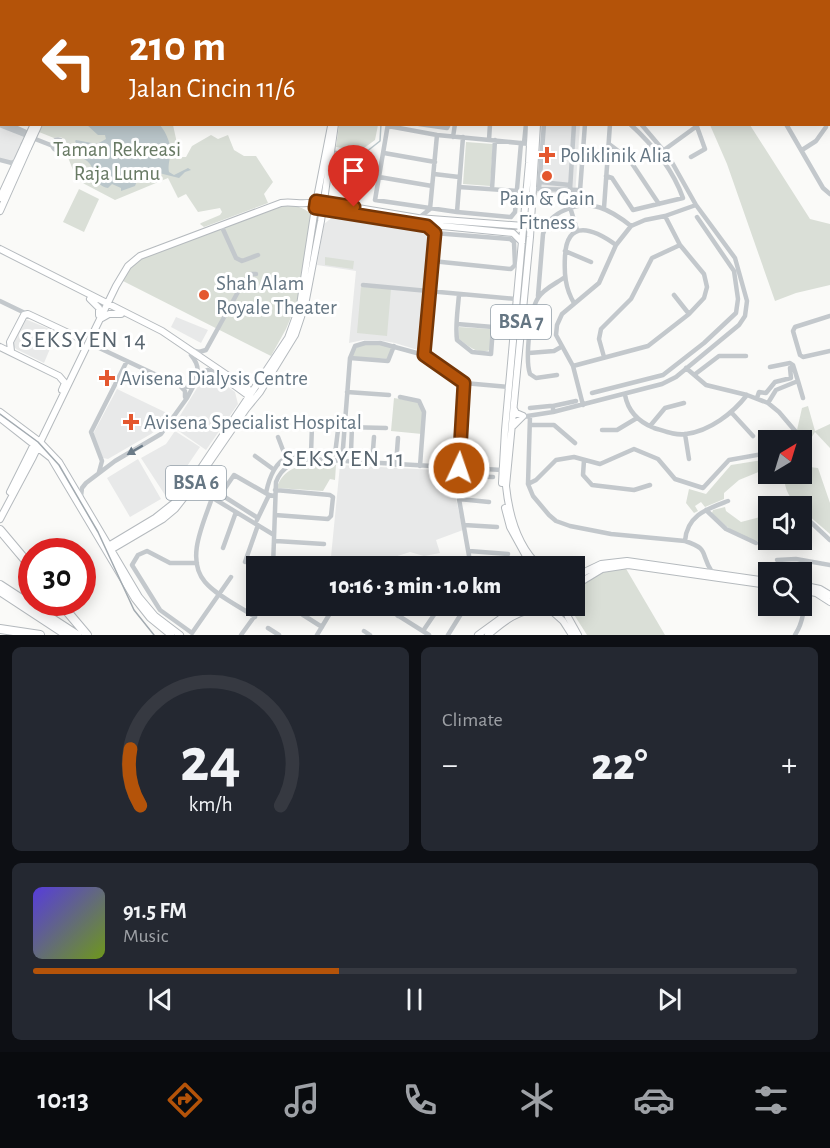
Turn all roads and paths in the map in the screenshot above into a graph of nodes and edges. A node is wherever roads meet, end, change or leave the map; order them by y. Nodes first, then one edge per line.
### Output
1 (10, 126) edge
2 (12, 126) edge
3 (33, 126) edge
4 (38, 126) edge
5 (333, 126) edge
6 (388, 126) edge
7 (396, 126) edge
8 (433, 126) edge
9 (448, 126) edge
10 (455, 126) edge
11 (490, 126) edge
12 (526, 126) edge
13 (530, 126) edge
14 (537, 126) edge
15 (544, 126) edge
16 (610, 126) edge
17 (632, 126) edge
18 (643, 126) edge
19 (695, 126) edge
20 (696, 126) edge
21 (787, 126) edge
22 (578, 127) edge
23 (826, 127) dead end
24 (412, 128) edge
25 (436, 135) junction
26 (453, 136) junction
27 (463, 137) junction
28 (489, 140) junction
29 (495, 140) junction
30 (525, 143) junction
31 (609, 144) junction
32 (26, 147) junction
33 (664, 150) junction
34 (802, 150) junction
35 (384, 153) junction
36 (691, 157) dead end
37 (0, 160) edge
38 (17, 160) junction
39 (435, 162) junction
40 (434, 174) junction
41 (606, 176) junction
42 (379, 177) junction
43 (459, 177) junction
44 (540, 182) junction
45 (432, 186) junction
46 (459, 187) junction
47 (322, 189) junction
48 (492, 189) junction
49 (536, 189) junction
50 (574, 189) junction
51 (517, 191) junction
52 (830, 194) edge
53 (1, 200) edge
54 (301, 202) junction
55 (324, 202) junction
56 (314, 204) junction
57 (336, 204) junction
58 (579, 204) junction
59 (659, 204) junction
60 (570, 207) junction
61 (692, 207) junction
62 (430, 208) junction
63 (604, 208) junction
64 (323, 210) junction
65 (0, 211) edge
66 (335, 212) junction
67 (457, 212) junction
68 (525, 213) junction
69 (665, 216) junction
70 (698, 217) dead end
71 (418, 218) junction
72 (313, 219) junction
73 (439, 219) junction
74 (321, 221) junction
75 (503, 224) junction
76 (221, 225) junction
77 (424, 225) junction
78 (473, 225) junction
79 (524, 226) junction
80 (631, 226) junction
81 (443, 227) junction
82 (577, 230) junction
83 (435, 233) junction
84 (530, 237) junction
85 (522, 243) junction
86 (616, 245) junction
87 (680, 245) junction
88 (565, 251) junction
89 (1, 253) edge
90 (258, 255) dead end
91 (735, 258) junction
92 (432, 261) junction
93 (729, 261) junction
94 (591, 262) dead end
95 (256, 274) dead end
96 (565, 277) junction
97 (363, 285) dead end
98 (430, 291) junction
99 (459, 294) junction
100 (674, 295) dead end
101 (89, 296) junction
102 (538, 296) junction
103 (516, 299) junction
104 (0, 301) edge
105 (108, 301) junction
106 (574, 303) junction
107 (120, 312) junction
108 (28, 314) junction
109 (689, 314) junction
110 (830, 316) edge
111 (100, 317) junction
112 (457, 324) junction
113 (96, 330) junction
114 (80, 338) junction
115 (704, 343) junction
116 (209, 345) junction
117 (95, 346) junction
118 (394, 346) junction
119 (0, 347) edge
120 (561, 347) junction
121 (188, 348) junction
122 (709, 349) junction
123 (830, 351) edge
124 (11, 352) junction
125 (529, 353) junction
126 (83, 354) junction
127 (424, 355) junction
128 (191, 356) junction
129 (746, 356) dead end
130 (604, 357) junction
131 (350, 358) junction
132 (127, 361) junction
133 (573, 366) junction
134 (770, 367) dead end
135 (75, 368) junction
136 (686, 368) junction
137 (790, 368) dead end
138 (219, 372) junction
139 (53, 373) junction
140 (557, 375) dead end
141 (694, 375) junction
142 (770, 378) dead end
143 (264, 380) junction
144 (798, 381) junction
145 (464, 383) junction
146 (774, 383) junction
147 (237, 385) junction
148 (180, 386) junction
149 (509, 387) junction
150 (612, 389) junction
151 (347, 392) junction
152 (592, 393) dead end
153 (251, 395) junction
154 (389, 395) dead end
155 (747, 395) junction
156 (400, 397) dead end
157 (614, 398) junction
158 (757, 398) junction
159 (803, 398) dead end
160 (626, 399) junction
161 (576, 401) dead end
162 (684, 403) dead end
163 (768, 403) junction
164 (583, 405) junction
165 (513, 406) junction
166 (530, 408) dead end
167 (244, 409) junction
168 (553, 409) junction
169 (0, 412) edge
170 (731, 412) junction
171 (174, 416) junction
172 (527, 416) junction
173 (512, 417) junction
174 (0, 418) edge
175 (637, 418) junction
176 (339, 422) dead end
177 (530, 425) junction
178 (312, 426) dead end
179 (650, 426) junction
180 (345, 427) junction
181 (352, 427) junction
182 (386, 428) dead end
183 (23, 429) junction
184 (508, 429) junction
185 (602, 430) dead end
186 (794, 430) edge
187 (42, 433) junction
188 (686, 434) junction
189 (753, 436) dead end
190 (278, 437) dead end
191 (374, 437) dead end
192 (398, 438) dead end
193 (28, 439) junction
194 (575, 443) dead end
195 (39, 444) junction
196 (351, 451) dead end
197 (310, 453) junction
198 (758, 455) edge
199 (31, 456) junction
200 (255, 456) dead end
201 (50, 457) junction
202 (286, 458) junction
203 (310, 459) junction
204 (689, 459) dead end
205 (102, 460) junction
206 (584, 460) junction
207 (115, 461) junction
208 (342, 461) junction
209 (372, 463) junction
210 (396, 465) junction
211 (420, 466) junction
212 (459, 468) junction
213 (273, 469) junction
214 (502, 471) junction
215 (98, 475) junction
216 (460, 476) junction
217 (492, 477) dead end
218 (86, 483) junction
219 (528, 484) junction
220 (650, 485) dead end
221 (74, 486) junction
222 (194, 486) junction
223 (220, 494) junction
224 (271, 494) junction
225 (81, 499) junction
226 (214, 499) junction
227 (459, 500) junction
228 (728, 501) dead end
229 (489, 502) dead end
230 (0, 510) edge
231 (706, 510) junction
232 (236, 512) junction
233 (275, 515) junction
234 (0, 519) edge
235 (257, 522) junction
236 (812, 523) edge
237 (464, 525) junction
238 (497, 527) dead end
239 (0, 529) edge
240 (100, 530) junction
241 (275, 538) junction
242 (128, 539) junction
243 (118, 540) junction
244 (830, 540) edge
245 (685, 541) junction
246 (756, 543) dead end
247 (324, 544) dead end
248 (223, 548) dead end
249 (108, 549) junction
250 (18, 551) edge
251 (469, 551) junction
252 (508, 554) dead end
253 (274, 556) edge
254 (470, 556) edge
255 (525, 556) edge
256 (532, 556) edge
257 (777, 560) dead end
258 (118, 562) junction
259 (245, 562) dead end
260 (707, 562) junction
261 (197, 563) junction
262 (830, 565) edge
263 (702, 571) junction
264 (712, 572) junction
265 (585, 573) edge
266 (231, 577) dead end
267 (585, 579) edge
268 (758, 581) edge
269 (758, 582) edge
270 (0, 585) edge
271 (812, 587) edge
272 (0, 591) edge
273 (812, 593) edge
274 (816, 593) junction
275 (220, 594) junction
276 (830, 595) edge
277 (812, 596) edge
278 (830, 602) edge
279 (71, 616) edge
280 (305, 616) edge
281 (328, 616) edge
282 (398, 616) edge
283 (433, 616) edge
284 (460, 616) edge
285 (504, 616) edge
286 (514, 616) edge
287 (557, 616) edge
288 (567, 616) edge
289 (802, 616) edge
290 (255, 617) joint
291 (322, 627) junction
292 (267, 628) dead end
293 (0, 629) edge
294 (363, 631) dead end
295 (423, 631) junction
296 (40, 635) edge
297 (68, 635) edge
298 (78, 635) edge
299 (87, 635) edge
300 (171, 635) edge
301 (180, 635) edge
302 (241, 635) edge
303 (279, 635) edge
304 (317, 635) edge
305 (370, 635) edge
306 (429, 635) edge
307 (448, 635) edge
308 (478, 635) edge
309 (488, 635) edge
310 (572, 635) edge
311 (578, 635) edge
312 (795, 635) edge

1 - 2 street
3 - 32 main road, bridge
4 - 32 main road, bridge
5 - 47 main road, BSA 6
6 - 35 street
7 - 24 street
8 - 9 street
10 - 26 street
11 - 28 street
12 - 30 street
13 - 30 main road, BSA 7
14 - 49 main road, BSA 7
15 - 44 street
16 - 31 street
17 - 59 street
18 - 33 street
19 - 33 street
20 - 36 street
21 - 34 street
22 - 50 street
22 - 50 street
23 - 34 street
24 - 25 street
25 - 26 street
25 - 39 street
26 - 27 street
27 - 28 street
27 - 43 street
28 - 29 street
29 - 30 street
29 - 48 street
30 - 51 street
30 - 68 main road, BSA 7
31 - 41 street
31 - 59 street
32 - 38 main road
32 - 53 main road
33 - 61 street
34 - 52 street
35 - 39 street
35 - 42 street
37 - 38 street
38 - 53 main road
39 - 40 street
40 - 43 street
40 - 45 street
41 - 59 street
41 - 63 street
42 - 45 street
42 - 62 street
43 - 46 street
44 - 49 street
44 - 50 street
45 - 62 street
46 - 48 street
46 - 67 street
47 - 54 main road
47 - 55 main road, BSA 6
47 - 56 main road, BSA 6
47 - 57 main road
48 - 51 street
49 - 50 street
49 - 84 main road, BSA 7
50 - 58 street
51 - 67 street
53 - 65 main road
54 - 56 main road
54 - 72 main road
54 - 76 main road
55 - 56 main road
55 - 57 main road
55 - 64 main road, BSA 6
56 - 64 main road
56 - 72 main road, BSA 6
57 - 71 main road
58 - 60 street
58 - 63 street
60 - 82 street
60 - 102 street
61 - 69 street
61 - 91 street
62 - 67 street
62 - 71 street
62 - 73 street
63 - 80 street
64 - 66 main road
64 - 74 main road, BSA 6
66 - 74 main road
66 - 77 main road
68 - 75 main road
68 - 79 main road, BSA 7
69 - 80 street
69 - 87 street
70 - 93 street
71 - 73 main road
72 - 143 main road, BSA 6
73 - 78 main road
74 - 143 main road, BSA 6
75 - 78 main road
75 - 79 main road
76 - 90 street
76 - 105 main road
77 - 81 main road
77 - 83 street
78 - 81 main road
78 - 85 main road
79 - 84 main road
79 - 85 main road, BSA 7
80 - 86 street
81 - 83 street
82 - 86 street
82 - 88 street
83 - 92 street
83 - 92 street
84 - 165 main road, BSA 7
85 - 103 main road, BSA 7
86 - 106 street
87 - 109 street
87 - 130 street
88 - 94 street
88 - 96 street
89 - 101 main road
91 - 93 street
91 - 122 street
92 - 98 street
93 - 115 street
95 - 116 street
96 - 102 street
96 - 106 street
97 - 98 street
98 - 99 street
98 - 127 street
99 - 103 street
99 - 112 street
100 - 109 street
101 - 105 main road
101 - 105 main road
101 - 111 main road
102 - 125 street
103 - 149 main road, BSA 7
104 - 108 street
105 - 107 main road
105 - 107 main road
105 - 111 main road
106 - 120 street
107 - 111 main road
107 - 121 main road
107 - 128 main road
108 - 114 main road
108 - 124 main road
109 - 130 street
110 - 123 street
111 - 113 main road
111 - 114 main road
112 - 112 street
113 - 117 street
113 - 126 main road
114 - 126 main road
115 - 122 street
115 - 150 street
116 - 121 street
116 - 138 street
117 - 126 street
117 - 132 street
118 - 127 street
118 - 131 street
118 - 131 street
119 - 124 main road
120 - 125 street
120 - 133 street
121 - 138 main road
122 - 136 street
124 - 139 main road
125 - 140 street
126 - 135 main road
127 - 145 street
128 - 138 main road
128 - 148 street
129 - 141 street
130 - 133 street
131 - 151 street
132 - 148 street
132 - 205 street
133 - 164 street
134 - 144 street
135 - 139 main road
135 - 187 main road
136 - 141 street
136 - 160 street
137 - 146 street
138 - 147 main road
138 - 171 street
139 - 187 main road
141 - 155 street
142 - 146 street
143 - 147 main road
143 - 153 main road
143 - 167 main road, BSA 6
144 - 159 street
144 - 163 street
145 - 149 street
145 - 212 street
146 - 158 street
147 - 153 main road
147 - 167 main road
148 - 171 street
149 - 184 main road, BSA 7
150 - 152 street
150 - 157 street
151 - 154 street
151 - 180 street
153 - 167 main road, BSA 6
155 - 158 street
155 - 170 street
156 - 211 street
157 - 160 street
157 - 164 street
158 - 163 street
160 - 175 street
161 - 168 street
162 - 179 street
163 - 186 street
164 - 168 street
165 - 172 main road
165 - 173 main road, BSA 7
166 - 168 street
167 - 222 main road, BSA 6
167 - 243 main road, BSA 6
168 - 172 street
169 - 183 main road
170 - 188 street
170 - 189 street
171 -> 207 street
172 - 173 street
172 - 177 street
172 - 184 main road
173 - 184 main road
174 - 193 main road
175 - 179 street
175 - 185 street
176 - 197 street
177 - 194 street
177 - 219 street
178 - 197 street
179 - 188 street
180 - 181 street
180 - 208 street
181 - 182 street
181 - 196 street
183 - 187 main road
183 - 195 main road
184 - 214 main road, BSA 7
184 - 256 main road, BSA 7
187 - 195 main road
187 - 195 main road
188 - 204 street
190 - 202 street
191 - 209 street
192 - 210 street
193 - 195 main road
193 - 199 main road
195 - 199 main road
195 - 201 main road
195 - 221 main road
197 - 202 street
197 - 203 street
198 - 206 street
199 - 201 main road
199 - 230 main road
199 - 234 main road
200 - 213 street
201 - 249 main road
202 - 213 street
203 - 208 street
203 - 224 street
205 - 207 street
205 - 215 street
206 - 219 street
206 - 220 street
207 - 215 street
208 - 209 street
209 - 210 street
210 - 211 street
211 - 212 street
212 - 214 street
212 - 216 street
213 - 224 street
214 - 255 main road, BSA 7
215 - 218 street
216 - 217 street
216 - 227 street
218 - 221 street
218 - 225 street
219 - 245 street
221 - 225 main road
222 - 226 street
222 - 242 main road, BSA 6
223 - 224 street
223 - 226 street
223 - 235 street
224 - 233 street
224 - 233 street
224 - 235 street
225 - 240 main road
226 - 232 street
226 - 261 street
227 - 229 street
227 - 237 street
228 - 231 street
231 - 245 street
231 - 246 street
232 - 235 street
232 - 248 street
233 - 241 street
235 - 241 street
235 - 259 street
236 - 244 street
237 - 238 street
237 - 251 street
239 - 250 highway
240 - 243 main road
240 - 249 main road
241 - 247 street
241 - 253 street
242 - 249 main road, BSA 6
242 - 258 main road
243 - 249 main road, BSA 6
245 - 260 street
249 - 258 main road
249 - 300 main road
251 - 252 street
251 - 254 street
257 - 262 street
258 - 301 main road
260 - 263 street
260 - 264 street
261 - 275 street
261 - 275 street
263 - 264 main road
263 - 265 main road
264 - 268 main road
266 - 275 street
267 - 269 main road
270 - 298 highway
271 - 276 main road
272 - 297 highway
273 - 274 main road
274 - 277 street
274 - 278 main road
275 - 290 street
279 - 299 highway
280 - 291 street
281 - 291 street
282 - 295 street
283 - 295 street
284 - 307 street
285 - 308 main road
286 - 309 main road
287 - 310 main road
288 - 311 main road
289 - 312 street
290 - 302 street
291 - 304 street
292 - 303 street
293 - 296 highway
294 - 305 street
295 - 306 street

